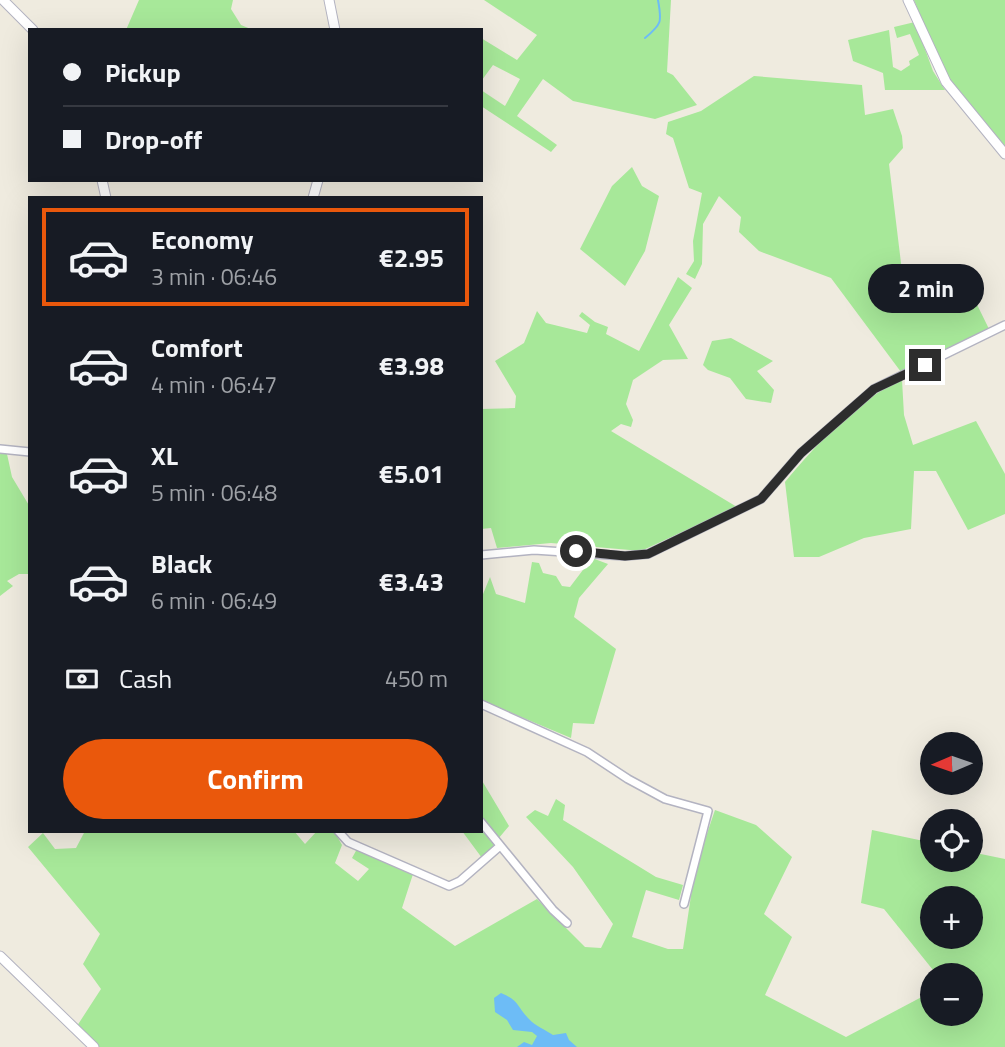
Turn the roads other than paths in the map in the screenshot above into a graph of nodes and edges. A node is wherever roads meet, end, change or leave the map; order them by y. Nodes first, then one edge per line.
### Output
1 (3, 0) edge
2 (329, 0) edge
3 (908, 0) edge
4 (31, 28) edge
5 (335, 28) edge
6 (1005, 155) edge
7 (1005, 325) edge
8 (0, 449) edge
9 (28, 452) edge
10 (483, 555) edge
11 (483, 705) edge
12 (483, 825) edge
13 (340, 833) edge
14 (500, 846) junction
15 (684, 904) dead end
16 (567, 923) dead end
17 (0, 956) edge
18 (94, 1047) edge

1 - 4 street
2 - 5 street
3 - 6 street
7 - 10 street
8 - 9 street
11 - 15 street
12 - 14 street
13 - 14 street
14 - 16 street
17 - 18 street

